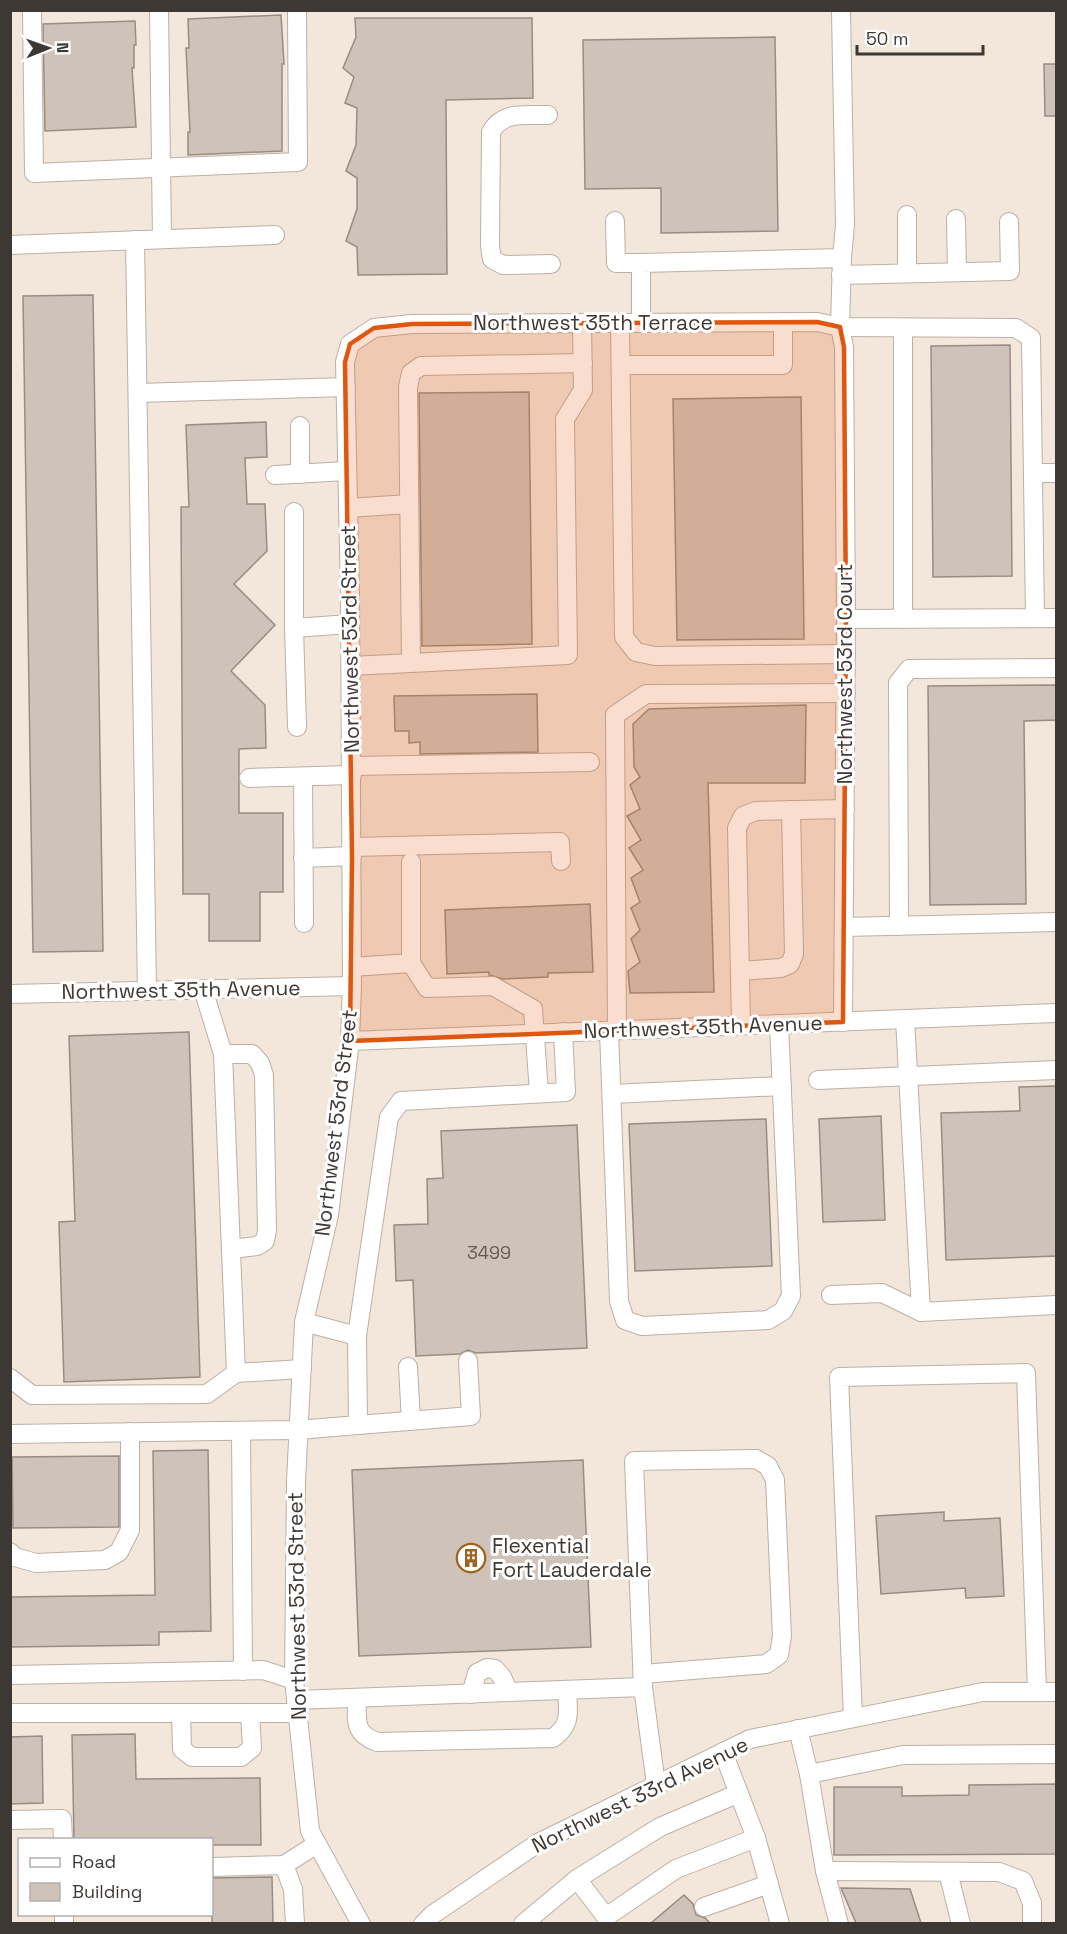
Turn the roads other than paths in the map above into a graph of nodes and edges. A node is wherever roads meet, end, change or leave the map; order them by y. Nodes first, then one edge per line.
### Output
1 (32, 10) edge
2 (159, 10) edge
3 (297, 10) edge
4 (841, 10) edge
5 (549, 115) dead end
6 (161, 167) junction
7 (907, 215) dead end
8 (956, 219) dead end
9 (615, 221) dead end
10 (1009, 222) dead end
11 (275, 235) dead end
12 (162, 239) junction
13 (135, 240) junction
14 (10, 245) edge
15 (641, 262) junction
16 (551, 264) dead end
17 (841, 267) junction
18 (957, 272) junction
19 (907, 273) junction
20 (783, 322) junction
21 (582, 323) junction
22 (620, 323) junction
23 (641, 323) junction
24 (840, 327) junction
25 (903, 327) junction
26 (350, 344) joint
27 (583, 363) junction
28 (621, 365) junction
29 (346, 387) junction
30 (138, 393) junction
31 (300, 426) dead end
32 (347, 471) junction
33 (1033, 473) junction
34 (1056, 473) edge
35 (300, 474) junction
36 (274, 475) dead end
37 (409, 504) junction
38 (348, 508) junction
39 (294, 512) dead end
40 (1035, 618) junction
41 (1056, 618) edge
42 (846, 619) junction
43 (903, 619) junction
44 (350, 624) junction
45 (294, 628) junction
46 (846, 654) junction
47 (411, 663) junction
48 (351, 666) junction
49 (1056, 668) edge
50 (846, 693) junction
51 (297, 726) dead end
52 (590, 762) dead end
53 (352, 771) junction
54 (303, 777) junction
55 (249, 778) dead end
56 (845, 809) junction
57 (791, 810) junction
58 (352, 852) junction
59 (303, 858) junction
60 (561, 861) dead end
61 (411, 862) dead end
62 (1056, 922) edge
63 (304, 923) dead end
64 (898, 926) junction
65 (844, 927) junction
66 (411, 963) junction
67 (352, 967) junction
68 (740, 971) junction
69 (352, 986) junction
70 (203, 989) junction
71 (147, 991) junction
72 (10, 994) edge
73 (1056, 1013) edge
74 (905, 1019) junction
75 (843, 1022) junction
76 (779, 1024) junction
77 (741, 1025) junction
78 (613, 1030) junction
79 (563, 1032) junction
80 (534, 1034) junction
81 (350, 1041) junction
82 (223, 1054) junction
83 (1056, 1070) edge
84 (908, 1076) junction
85 (818, 1080) dead end
86 (782, 1086) junction
87 (538, 1093) junction
88 (612, 1094) junction
89 (231, 1249) junction
90 (831, 1295) dead end
91 (1056, 1305) edge
92 (921, 1312) junction
93 (304, 1322) junction
94 (357, 1336) junction
95 (468, 1361) dead end
96 (408, 1367) dead end
97 (302, 1369) junction
98 (236, 1373) junction
99 (10, 1378) edge
100 (411, 1421) junction
101 (358, 1425) junction
102 (298, 1430) junction
103 (241, 1431) junction
104 (130, 1432) junction
105 (10, 1434) edge
106 (10, 1552) edge
107 (294, 1650) junction
108 (263, 1670) junction
109 (243, 1671) junction
110 (10, 1675) edge
111 (294, 1680) junction
112 (643, 1681) junction
113 (567, 1690) junction
114 (509, 1692) junction
115 (1037, 1692) junction
116 (1056, 1692) edge
117 (471, 1694) junction
118 (357, 1698) junction
119 (297, 1707) junction
120 (10, 1713) edge
121 (250, 1713) junction
122 (181, 1714) junction
123 (853, 1718) junction
124 (798, 1729) junction
125 (723, 1752) junction
126 (1056, 1754) edge
127 (809, 1774) junction
128 (656, 1785) junction
129 (739, 1793) junction
130 (10, 1820) edge
131 (63, 1838) edge
132 (756, 1838) junction
133 (317, 1844) junction
134 (284, 1865) junction
135 (213, 1867) edge
136 (825, 1871) junction
137 (948, 1872) junction
138 (577, 1879) junction
139 (769, 1884) junction
140 (704, 1907) dead end
141 (295, 1923) edge
142 (361, 1923) edge
143 (423, 1923) edge
144 (523, 1923) edge
145 (780, 1923) edge
146 (839, 1923) edge
147 (961, 1923) edge
148 (1032, 1923) edge

1 - 6 street
2 - 6 street
3 - 6 street
4 - 17 street, Northwest 53rd Court
5 - 16 street
6 - 12 street
7 - 19 street
8 - 18 street
9 - 15 street
10 - 18 street
11 - 12 street
12 - 13 street
13 - 14 street
13 - 30 street
15 - 17 street
15 - 23 street
17 - 19 street
17 - 24 street, Northwest 53rd Court
18 - 19 street
20 - 23 street, Northwest 35th Terrace
20 - 24 street, Northwest 35th Terrace
20 - 28 street
21 - 22 street, Northwest 35th Terrace
21 - 26 street, Northwest 35th Terrace
21 - 27 street
22 - 23 street, Northwest 35th Terrace
22 - 28 street
24 - 25 street, Northwest 35th Terrace
24 - 42 street, Northwest 53rd Court
25 - 33 street, Northwest 35th Terrace
25 - 43 street
26 - 29 street, Northwest 53rd Street
27 - 37 street
27 - 47 street
28 - 46 street
29 - 30 street
29 - 32 street, Northwest 53rd Street
30 - 71 street
31 - 35 street
32 - 35 street
32 - 38 street, Northwest 53rd Street
33 - 34 street
33 - 40 street
35 - 36 street
37 - 38 street
37 - 47 street
38 - 44 street, Northwest 53rd Street
39 - 45 street
40 - 41 street
40 - 43 street
42 - 43 street
42 - 46 street, Northwest 53rd Court
44 - 45 street
44 - 48 street, Northwest 53rd Street
45 - 51 street
46 - 50 street, Northwest 53rd Court
47 - 48 street
48 - 53 street, Northwest 53rd Street
49 - 64 street
50 - 56 street, Northwest 53rd Court
50 - 78 street
52 - 53 street
53 - 54 street
53 - 58 street, Northwest 53rd Street
54 - 55 street
54 - 59 street
56 - 57 street
56 - 65 street, Northwest 53rd Court
57 - 68 street
57 - 68 street
58 - 59 street
58 - 60 street
58 - 67 street, Northwest 53rd Street
59 - 63 street
61 - 66 street
62 - 64 street
64 - 65 street
65 - 75 street, Northwest 53rd Court
66 - 67 street
66 - 80 street
67 - 69 street, Northwest 53rd Street
68 - 77 street
69 - 70 street, Northwest 35th Avenue
69 - 81 street, Northwest 53rd Street
70 - 71 street, Northwest 35th Avenue
70 - 82 street
71 - 72 street, Northwest 35th Avenue
73 - 74 street, Northwest 35th Avenue
74 - 75 street, Northwest 35th Avenue
74 - 84 street
75 - 76 street, Northwest 35th Avenue
76 - 77 street, Northwest 35th Avenue
76 - 86 street
77 - 78 street, Northwest 35th Avenue
78 - 79 street, Northwest 35th Avenue
78 - 88 street
79 - 80 street, Northwest 35th Avenue
79 - 87 street
80 - 81 street, Northwest 35th Avenue
80 - 87 street
81 - 93 street, Northwest 53rd Street
82 - 89 street
82 - 89 street
83 - 84 street
84 - 85 street
84 - 92 street
86 - 88 street
86 - 88 street
87 - 94 street
89 - 98 street
90 - 92 street
91 - 92 street
93 - 94 street
93 - 97 street, Northwest 53rd Street
94 - 101 street
95 - 100 street
96 - 100 street
97 - 98 street
97 - 102 street, Northwest 53rd Street
98 - 99 street
100 - 101 street
101 - 102 street
102 - 103 street
102 - 107 street, Northwest 53rd Street
103 - 104 street
103 - 109 street
104 - 105 street
104 - 106 street
107 - 108 street
107 - 111 street, Northwest 53rd Street
108 - 109 street
108 - 111 street
109 - 110 street
111 - 119 street, Northwest 53rd Street
112 - 112 street
112 - 113 street
112 - 128 street
113 - 114 street
113 - 118 street
114 - 117 street
114 - 117 street
115 - 116 street, Northwest 33rd Avenue
115 - 123 street, Northwest 33rd Avenue
115 - 123 street
117 - 118 street
118 - 119 street
119 - 121 street
119 - 133 street, Northwest 53rd Street
120 - 122 street
121 - 122 street
121 - 122 street
123 - 124 street, Northwest 33rd Avenue
124 - 125 street, Northwest 33rd Avenue
124 - 127 street
125 - 128 street, Northwest 33rd Avenue
125 - 129 street
126 - 127 street
127 - 136 street
128 - 143 street, Northwest 33rd Avenue
129 - 132 street
129 - 138 street
130 - 131 street
132 - 138 street
132 - 139 street
133 - 134 street
133 - 142 street, Northwest 53rd Street
134 - 135 street
134 - 141 street
136 - 137 street
136 - 146 street
137 - 147 street
137 - 148 street
138 - 144 street
139 - 140 street
139 - 145 street

